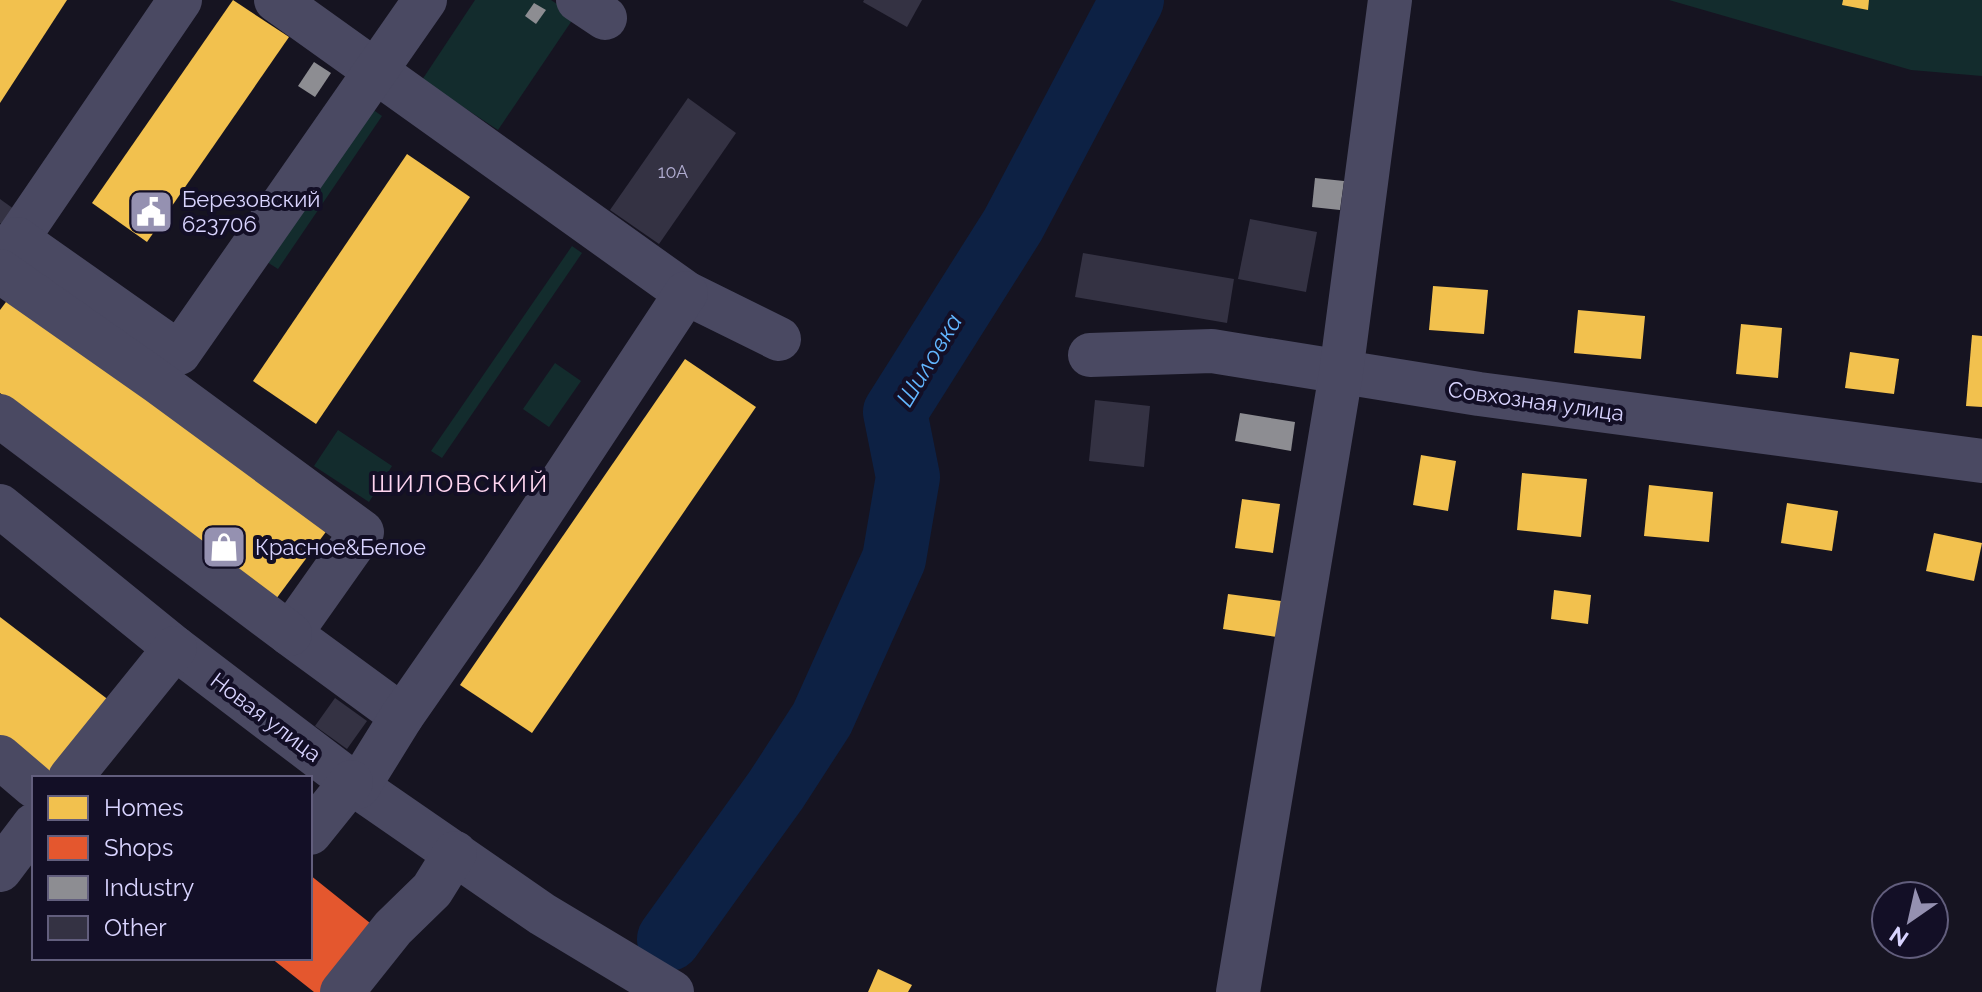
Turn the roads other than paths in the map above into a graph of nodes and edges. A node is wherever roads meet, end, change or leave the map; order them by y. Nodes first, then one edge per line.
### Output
1 (180, 0) edge
2 (276, 0) edge
3 (425, 0) edge
4 (1390, 0) edge
5 (377, 70) junction
6 (6, 257) edge
7 (686, 293) junction
8 (779, 339) dead end
9 (1090, 355) dead end
10 (1341, 373) junction
11 (0, 416) edge
12 (1982, 461) edge
13 (0, 506) edge
14 (290, 634) junction
15 (175, 648) junction
16 (402, 716) junction
17 (0, 757) edge
18 (72, 776) edge
19 (32, 784) edge
20 (355, 784) junction
21 (32, 828) edge
22 (312, 831) edge
23 (455, 853) junction
24 (0, 870) edge
25 (342, 992) edge
26 (672, 992) edge
27 (1238, 992) edge

1 - 6 street
2 - 5 street
3 - 5 street
4 - 10 street
5 - 6 street
5 - 7 street
6 - 14 street
7 - 8 street
7 - 16 street
9 - 10 street, Совхозная улица
10 - 12 street, Совхозная улица
10 - 27 street
11 - 14 street
13 - 15 street, Новая улица
14 - 16 street
15 - 18 street
15 - 20 street, Новая улица
16 - 20 street
17 - 19 street
20 - 22 street
20 - 23 street, Новая улица
21 - 24 street
23 - 25 street
23 - 26 street, Новая улица

